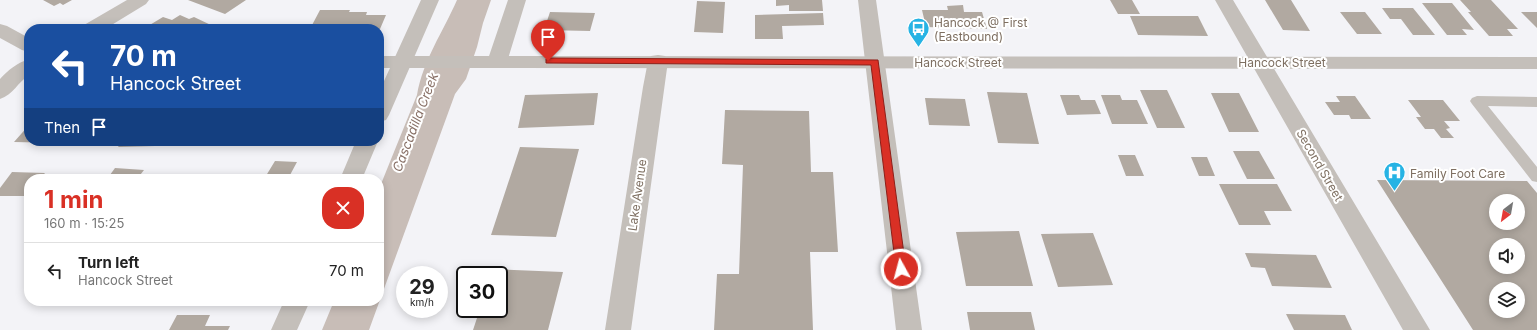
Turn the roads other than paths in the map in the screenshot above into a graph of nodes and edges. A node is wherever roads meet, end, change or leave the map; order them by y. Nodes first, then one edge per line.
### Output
1 (140, 0) edge
2 (430, 0) edge
3 (517, 0) edge
4 (867, 0) edge
5 (1224, 0) edge
6 (99, 24) edge
7 (0, 30) edge
8 (24, 43) edge
9 (658, 61) junction
10 (384, 62) edge
11 (402, 62) junction
12 (489, 62) junction
13 (875, 62) junction
14 (1260, 62) junction
15 (1537, 62) edge
16 (15, 75) edge
17 (0, 92) edge
18 (1537, 102) edge
19 (384, 103) edge
20 (365, 146) edge
21 (353, 174) edge
22 (1537, 177) edge
23 (295, 306) edge
24 (284, 330) edge
25 (618, 330) edge
26 (909, 330) edge
27 (1417, 330) edge

1 - 6 street
2 - 11 street
3 - 12 street
4 - 13 street
5 - 14 street, Second Street
7 - 8 street
9 - 12 street, Hancock Street
9 - 13 street, Hancock Street
9 - 25 street, Lake Avenue
10 - 11 street, Hancock Street
11 - 12 street, Hancock Street
11 - 19 street
13 - 14 street, Hancock Street
13 - 26 street
14 - 15 street, Hancock Street
14 - 27 street, Second Street
16 - 17 street
18 - 22 lane
20 - 21 street
23 - 24 street

